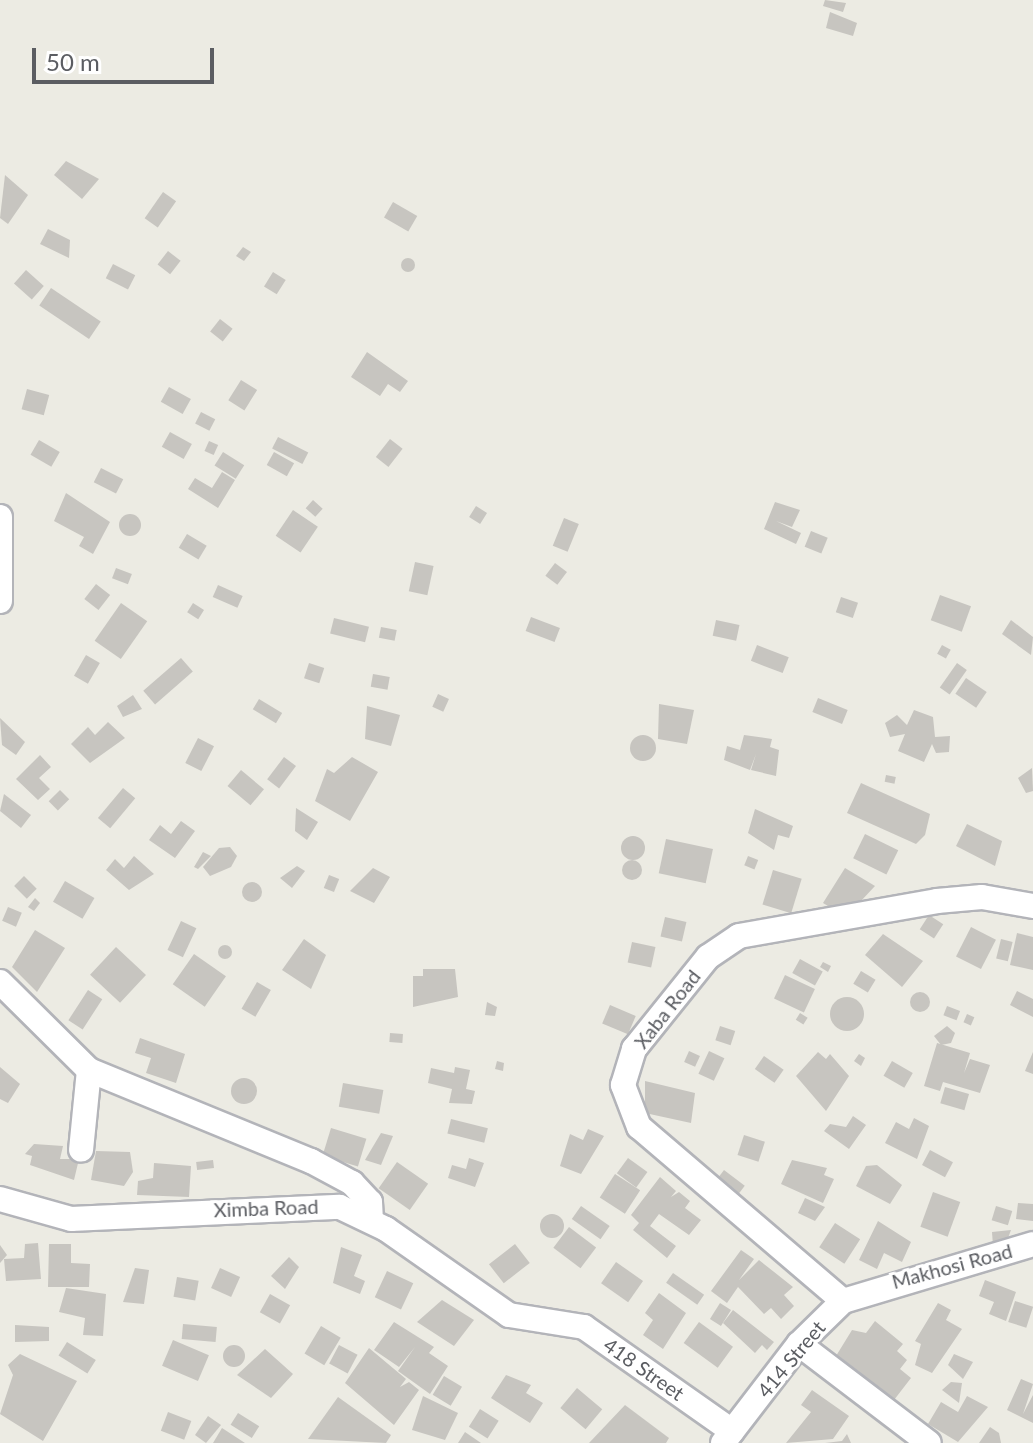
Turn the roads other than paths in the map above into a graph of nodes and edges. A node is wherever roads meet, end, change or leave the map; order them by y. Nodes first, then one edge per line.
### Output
1 (0, 517) edge
2 (0, 601) edge
3 (1033, 906) edge
4 (0, 982) edge
5 (89, 1070) junction
6 (81, 1150) dead end
7 (0, 1199) edge
8 (371, 1221) junction
9 (1033, 1244) edge
10 (870, 1288) joint
11 (843, 1301) junction
12 (552, 1318) joint
13 (799, 1344) junction
14 (727, 1437) edge
15 (929, 1443) edge

1 - 2 street
3 - 11 street, Xaba Road
4 - 5 street
5 - 6 street
5 - 8 street
7 - 8 street, Ximba Road
8 - 12 street, Ximba Road
9 - 10 street, Makhosi Road
10 - 11 street, 414 Street
11 - 13 street, 414 Street
12 - 14 street, 418 Street
13 - 14 street, 414 Street
13 - 15 street

